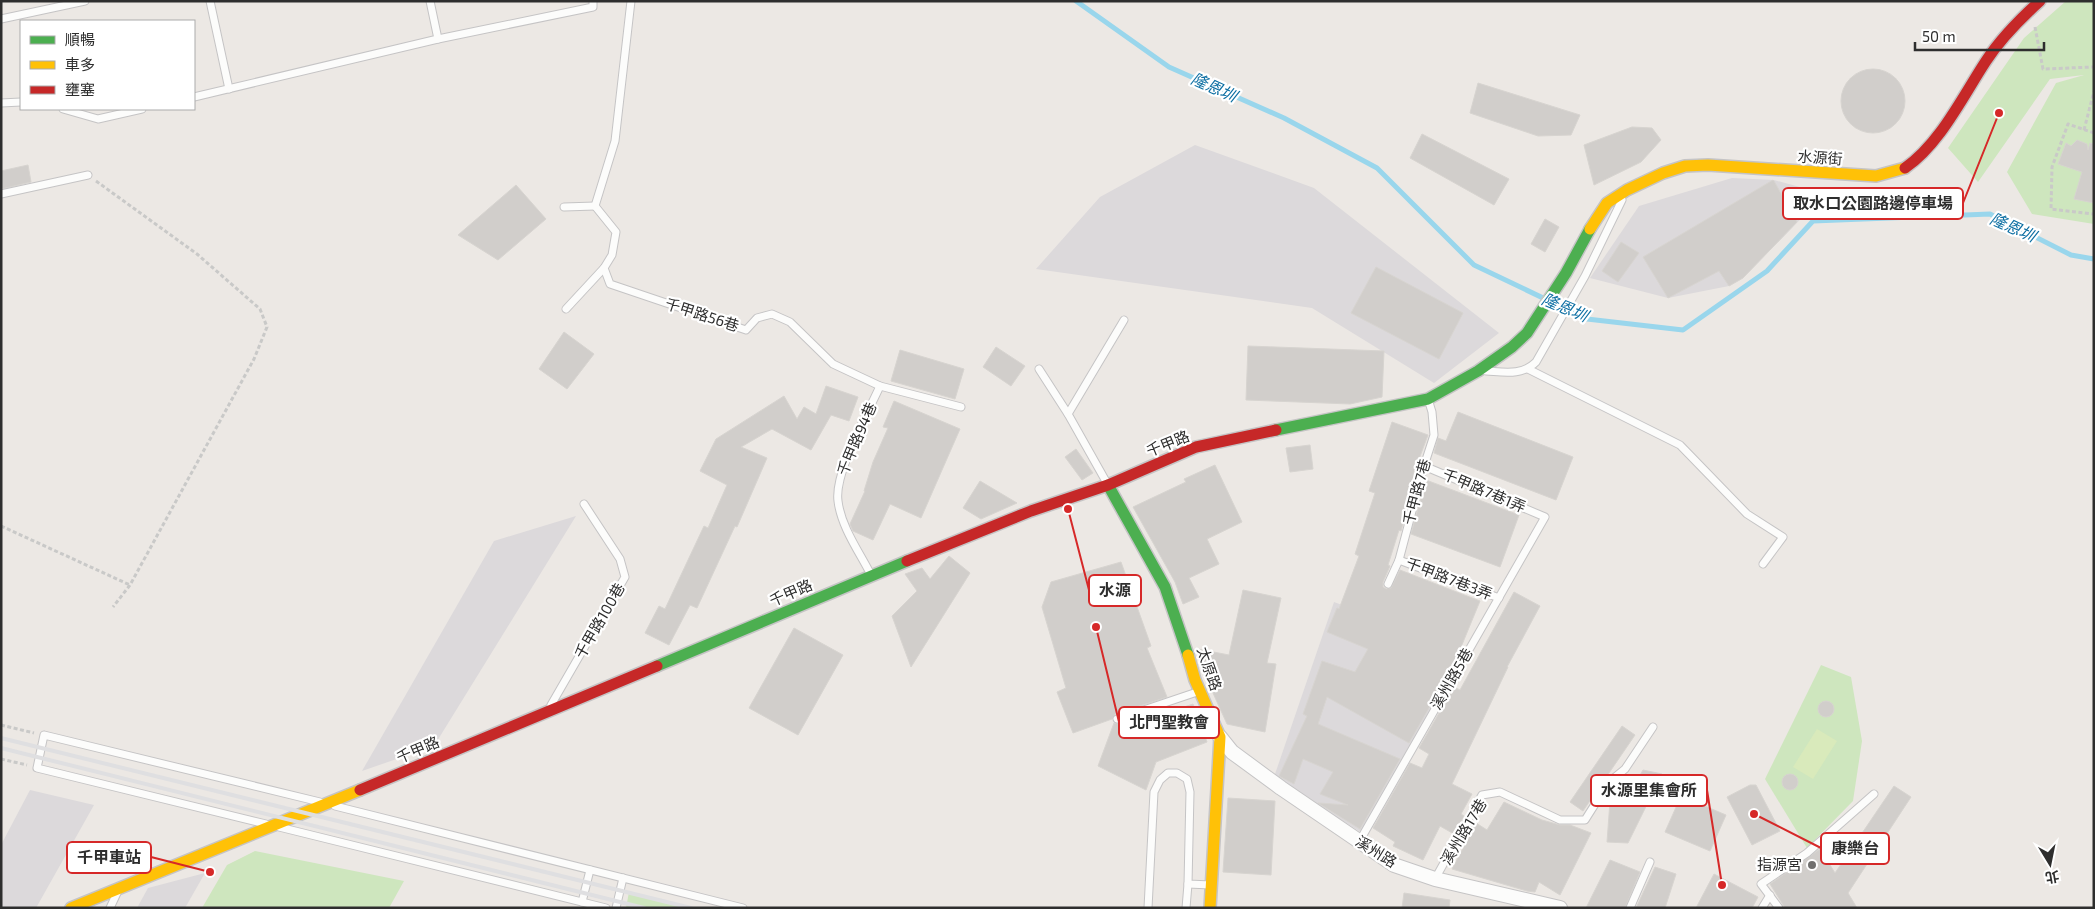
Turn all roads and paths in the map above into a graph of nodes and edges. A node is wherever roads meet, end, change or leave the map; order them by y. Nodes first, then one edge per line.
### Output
1 (85, 1) edge
2 (210, 1) edge
3 (430, 1) edge
4 (593, 1) edge
5 (631, 1) edge
6 (2040, 1) edge
7 (1, 19) edge
8 (2034, 21) dead end
9 (438, 39) junction
10 (2094, 67) edge
11 (229, 89) junction
12 (2094, 91) edge
13 (195, 97) edge
14 (20, 102) edge
15 (1, 103) edge
16 (66, 110) edge
17 (138, 110) edge
18 (2084, 130) junction
19 (2094, 133) edge
20 (88, 175) joint
21 (1627, 190) junction
22 (1, 194) edge
23 (595, 206) junction
24 (564, 207) dead end
25 (2094, 214) edge
26 (604, 268) junction
27 (566, 309) dead end
28 (1124, 320) dead end
29 (1527, 333) joint
30 (1039, 369) dead end
31 (1528, 370) junction
32 (1478, 371) junction
33 (880, 386) junction
34 (1428, 399) junction
35 (961, 407) dead end
36 (1068, 414) junction
37 (1424, 466) junction
38 (1108, 485) junction
39 (584, 504) dead end
40 (1545, 517) joint
41 (1, 526) edge
42 (1399, 560) junction
43 (1763, 564) dead end
44 (871, 576) junction
45 (1388, 584) dead end
46 (130, 585) junction
47 (1499, 598) junction
48 (113, 607) dead end
49 (1200, 690) junction
50 (548, 712) junction
51 (1117, 719) dead end
52 (1, 725) edge
53 (1654, 727) dead end
54 (44, 735) junction
55 (1220, 737) junction
56 (1, 759) edge
57 (37, 768) junction
58 (1874, 794) dead end
59 (327, 803) junction
60 (272, 826) junction
61 (1359, 842) junction
62 (1650, 862) dead end
63 (590, 870) junction
64 (623, 878) junction
65 (1435, 879) junction
66 (1188, 884) junction
67 (1211, 885) junction
68 (119, 888) junction
69 (1770, 896) junction
70 (582, 902) junction
71 (71, 908) edge
72 (110, 908) edge
73 (606, 908) edge
74 (616, 908) edge
75 (743, 908) edge
76 (1148, 908) edge
77 (1186, 908) edge
78 (1210, 908) edge
79 (1560, 908) edge
80 (1630, 908) edge
81 (1762, 908) edge
82 (1779, 908) edge

1 - 7 lane
2 - 11 lane
3 - 9 lane
4 - 9 lane
5 - 23 lane
6 - 21 street, 水源街
8 - 10 path
9 - 11 lane
11 - 13 lane
12 - 18 path
14 - 15 lane
16 - 17 lane
18 - 19 path
18 - 25 path
20 - 22 lane
20 - 46 path
21 - 29 street, 水源街
21 - 31 lane
23 - 24 lane
23 - 26 lane
26 - 27 lane
26 - 33 lane, 千甲路56巷
28 - 36 lane
29 - 32 street, 千甲路
30 - 36 lane
31 - 32 lane
31 - 43 lane
32 - 34 street, 千甲路
33 - 35 lane, 千甲路56巷
33 - 44 lane, 千甲路94巷
34 - 37 lane, 千甲路7巷
34 - 38 street, 千甲路
36 - 38 lane
37 - 40 lane, 千甲路7巷1弄
37 - 42 lane, 千甲路7巷
38 - 44 street, 千甲路
38 - 49 street, 太原路
39 - 50 lane, 千甲路100巷
40 - 47 lane, 溪州路5巷
41 - 46 path
42 - 45 lane, 千甲路7巷
42 - 47 lane, 千甲路7巷3弄
44 - 50 street, 千甲路
46 - 48 path
47 - 61 lane, 溪州路5巷
49 - 51 lane
49 - 55 street, 太原路
50 - 59 street, 千甲路
52 - 54 path
53 - 65 lane, 溪州路17巷
54 - 57 lane
54 - 59 lane
55 - 61 street, 溪州路
55 - 67 street, 太原路
56 - 57 path
57 - 60 lane
58 - 69 lane
59 - 60 street, 千甲路
59 - 63 lane
60 - 68 street, 千甲路
60 - 70 lane
61 - 65 street, 溪州路
62 - 80 lane
63 - 64 lane
63 - 70 lane
64 - 74 lane
64 - 75 lane
65 - 79 street, 溪州路
66 - 67 lane
66 - 76 lane
66 - 77 lane
67 - 78 street, 太原路
68 - 71 street, 千甲路
68 - 72 lane
69 - 81 lane
69 - 82 lane
70 - 73 lane

